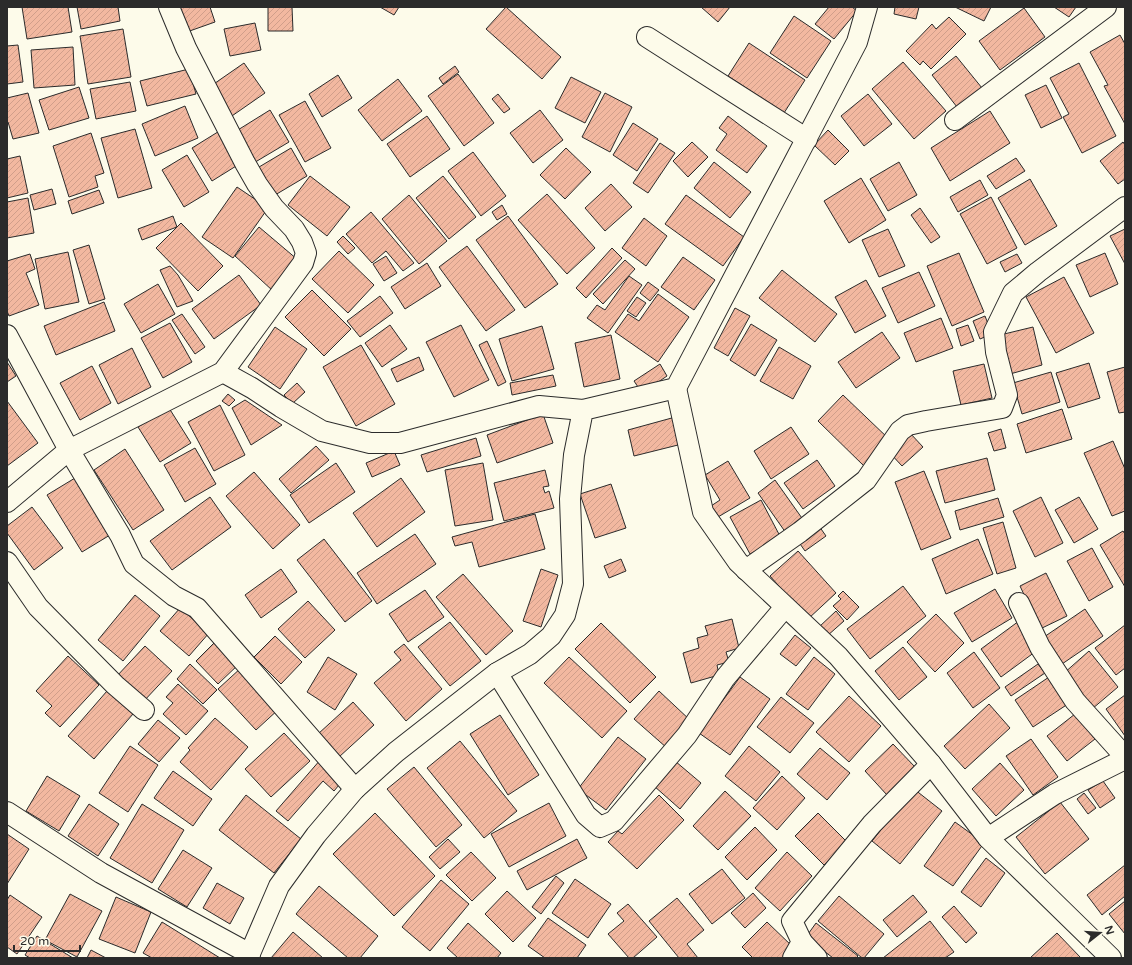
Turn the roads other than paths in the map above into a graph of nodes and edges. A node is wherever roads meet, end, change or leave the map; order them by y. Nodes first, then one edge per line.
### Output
1 (169, 7) edge
2 (867, 7) edge
3 (1106, 7) edge
4 (647, 37) dead end
5 (955, 120) dead end
6 (807, 139) junction
7 (1125, 207) edge
8 (7, 335) edge
9 (223, 372) junction
10 (676, 388) junction
11 (583, 410) junction
12 (69, 450) junction
13 (7, 502) edge
14 (7, 562) edge
15 (746, 570) junction
16 (1018, 603) dead end
17 (785, 607) junction
18 (497, 673) junction
19 (144, 710) dead end
20 (1125, 755) edge
21 (1125, 759) edge
22 (931, 764) junction
23 (355, 788) junction
24 (7, 812) edge
25 (988, 838) junction
26 (797, 950) edge
27 (249, 956) edge
28 (817, 958) edge
29 (1111, 958) edge

1 - 9 street
2 - 6 street
3 - 5 street
4 - 6 street
6 - 10 street
7 - 15 street
8 - 12 street
9 - 11 street
9 - 12 street
10 - 11 street
10 - 15 street
11 - 18 street
12 - 13 street
12 - 23 street
14 - 19 street
15 - 17 street
16 - 20 street
17 - 18 street
17 - 22 street
18 - 23 street
21 - 25 street
22 - 25 street
22 - 26 street
23 - 27 street
24 - 27 street
25 - 29 street
26 - 28 street

